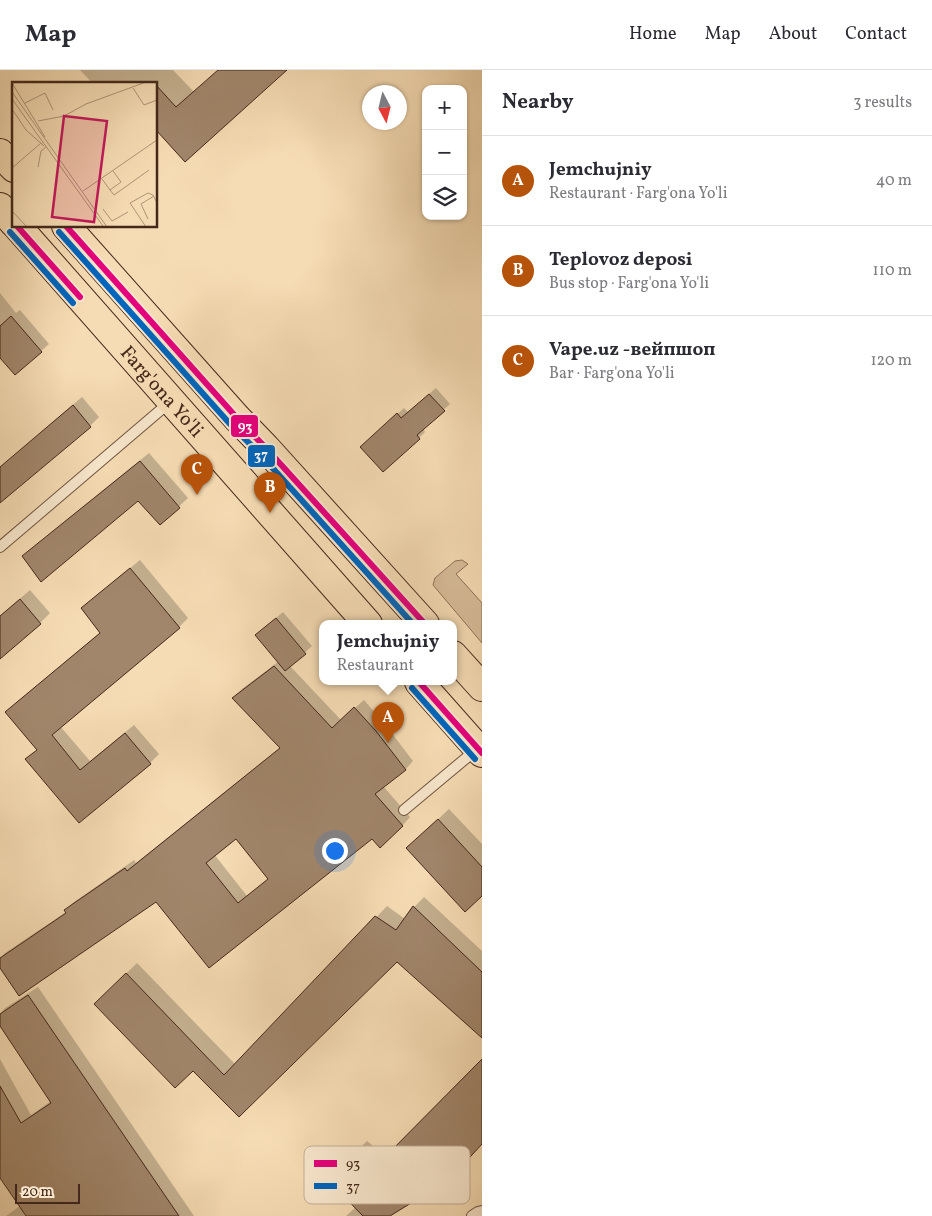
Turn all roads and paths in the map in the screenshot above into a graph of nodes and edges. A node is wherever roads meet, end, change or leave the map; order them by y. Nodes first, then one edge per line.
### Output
1 (0, 153) edge
2 (12, 166) edge
3 (0, 207) edge
4 (12, 221) edge
5 (19, 228) edge
6 (68, 228) edge
7 (171, 401) junction
8 (0, 547) edge
9 (364, 620) edge
10 (421, 620) edge
11 (457, 660) edge
12 (422, 685) edge
13 (482, 688) edge
14 (480, 751) edge
15 (404, 810) dead end
16 (482, 1211) edge
17 (472, 1216) edge

1 - 2 main road
3 - 4 main road
5 - 7 main road, Farg'ona Yo'li
6 - 10 main road, Farg'ona Yo'li
7 - 8 lane
7 - 9 main road, Farg'ona Yo'li
11 - 13 main road
12 - 14 main road
14 - 15 lane
16 - 17 lane

